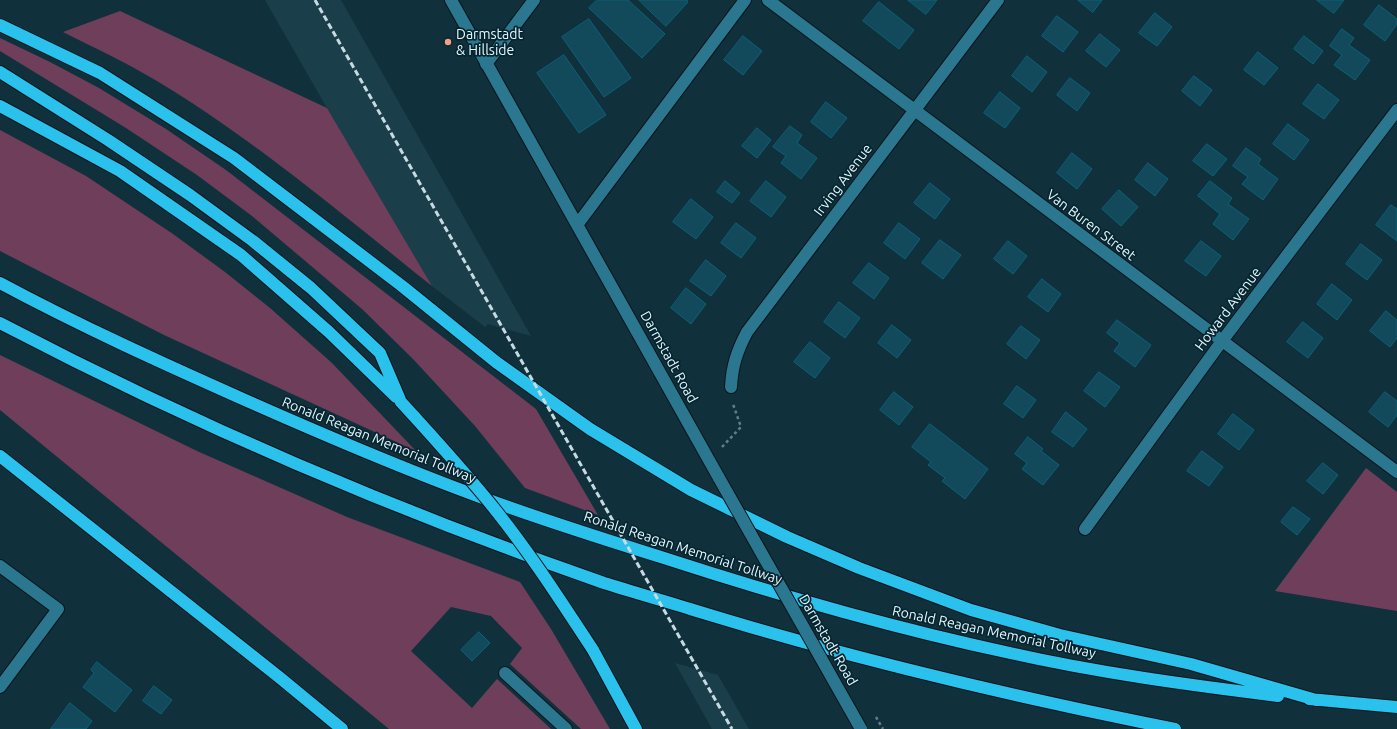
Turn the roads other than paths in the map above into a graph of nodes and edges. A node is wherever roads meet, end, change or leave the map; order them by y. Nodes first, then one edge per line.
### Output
1 (450, 0) edge
2 (534, 0) edge
3 (746, 0) edge
4 (768, 0) edge
5 (998, 0) edge
6 (0, 25) edge
7 (486, 64) junction
8 (0, 72) edge
9 (0, 106) edge
10 (1397, 110) edge
11 (914, 111) junction
12 (577, 225) junction
13 (0, 283) edge
14 (0, 323) edge
15 (1222, 341) junction
16 (731, 388) road end
17 (401, 402) junction
18 (0, 456) edge
19 (1397, 472) edge
20 (1085, 529) dead end
21 (0, 566) edge
22 (505, 673) dead end
23 (0, 687) edge
24 (1316, 700) junction
25 (1397, 707) edge
26 (342, 729) edge
27 (566, 729) edge
28 (636, 729) edge
29 (861, 729) edge
30 (1175, 729) edge

1 - 7 street, Darmstadt Road
2 - 7 street
3 - 12 street
4 - 11 street, Van Buren Street
5 - 11 street, Irving Avenue
6 - 24 highway
7 - 12 street, Darmstadt Road
8 - 17 highway
9 - 17 highway
10 - 15 street, Howard Avenue
11 - 15 street, Van Buren Street
11 - 16 street, Irving Avenue
12 - 29 street, Darmstadt Road, bridge
13 - 24 highway, Ronald Reagan Memorial Tollway
14 - 30 highway
15 - 19 street, Van Buren Street
15 - 20 street, Howard Avenue
17 - 28 highway, bridge
18 - 26 highway
21 - 23 street
22 - 27 street
24 - 25 highway, Ronald Reagan Memorial Tollway

